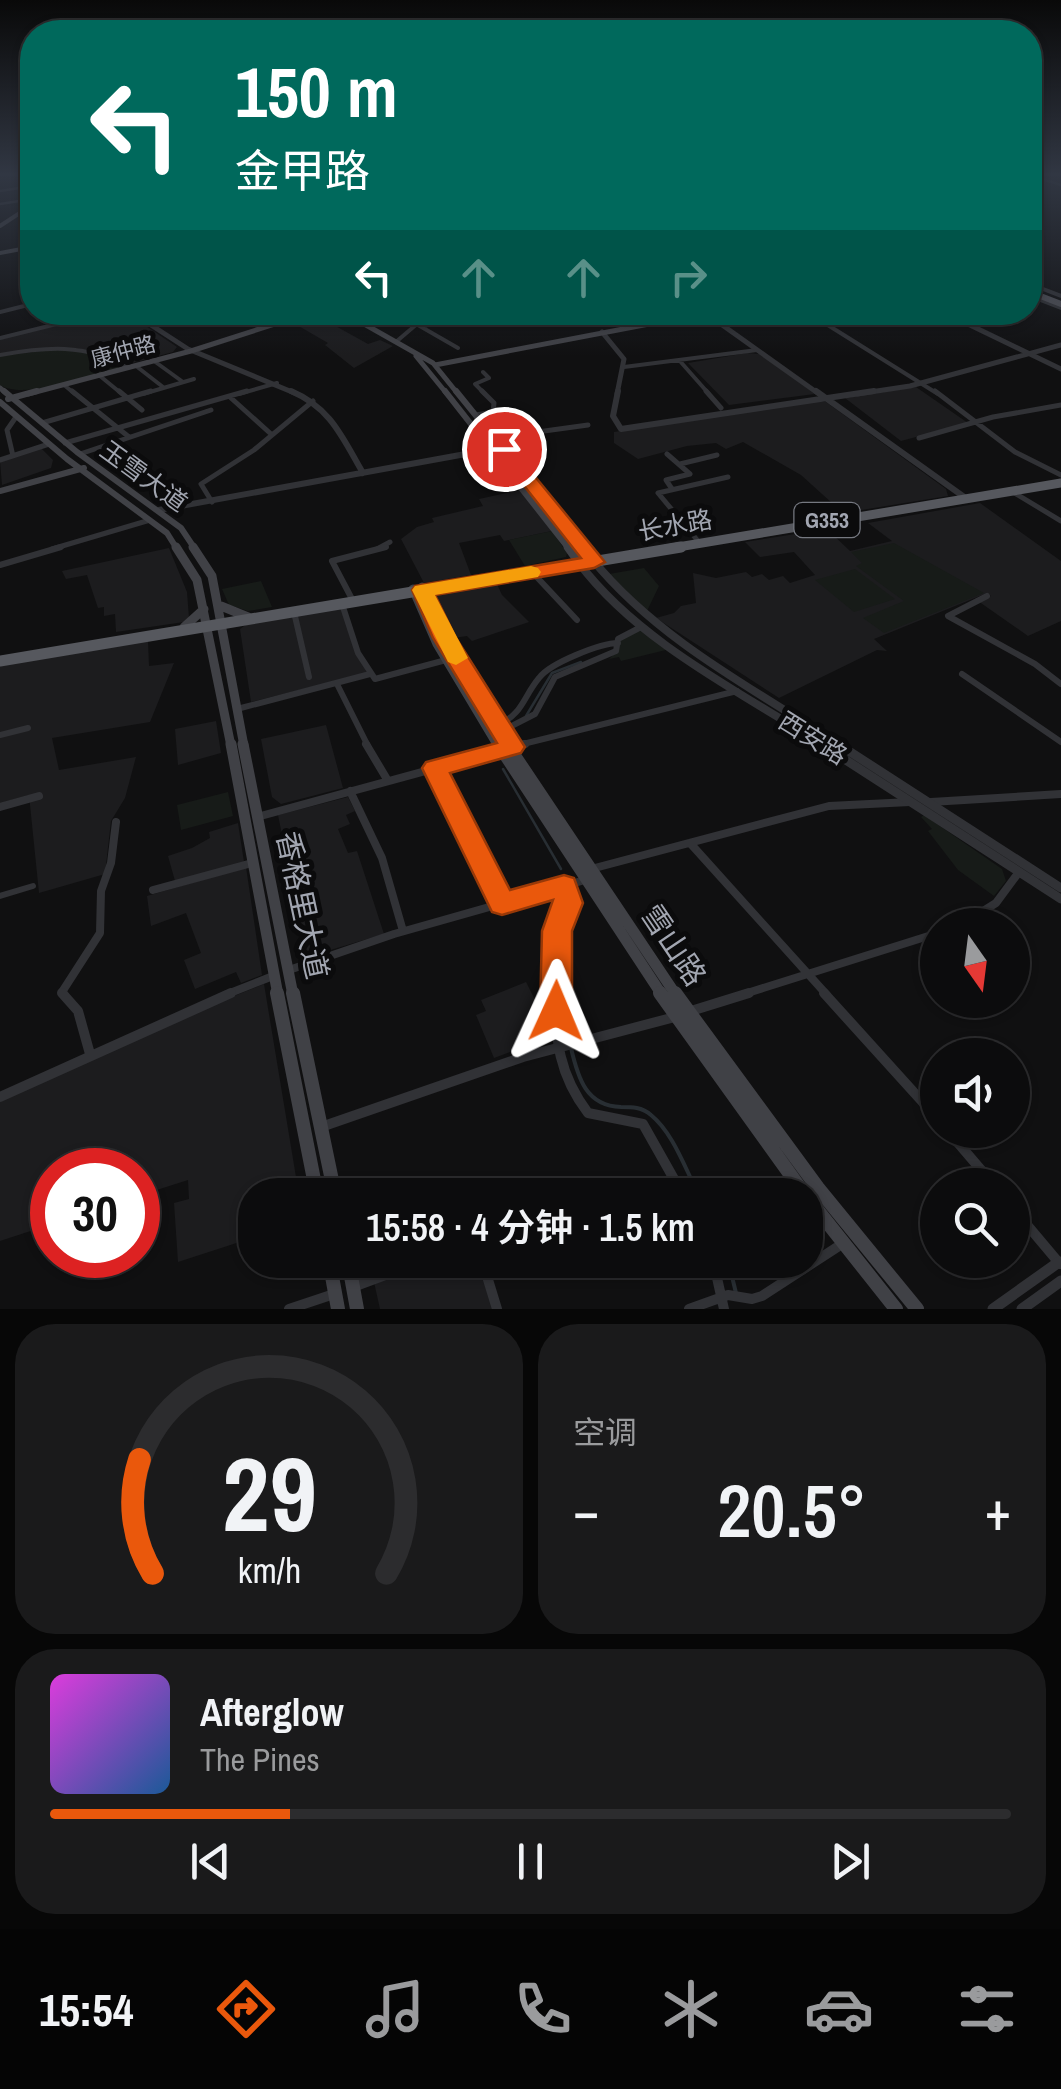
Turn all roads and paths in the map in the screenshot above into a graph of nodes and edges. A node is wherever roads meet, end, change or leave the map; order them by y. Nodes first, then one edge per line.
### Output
1 (52, 325) edge
2 (151, 325) edge
3 (268, 325) edge
4 (360, 325) edge
5 (365, 325) edge
6 (421, 325) joint
7 (628, 325) edge
8 (638, 325) edge
9 (725, 325) edge
10 (725, 325) edge
11 (828, 325) edge
12 (973, 325) edge
13 (602, 332) junction
14 (0, 338) edge
15 (394, 342) junction
16 (1061, 343) edge
17 (458, 348) dead end
18 (190, 350) junction
19 (758, 350) junction
20 (1026, 350) junction
21 (0, 355) edge
22 (679, 360) junction
23 (154, 361) junction
24 (435, 364) junction
25 (136, 366) junction
26 (126, 367) junction
27 (624, 367) junction
28 (1061, 367) edge
29 (482, 372) dead end
30 (100, 376) junction
31 (194, 379) dead end
32 (184, 382) junction
33 (922, 382) junction
34 (277, 383) junction
35 (64, 386) junction
36 (0, 388) edge
37 (164, 388) junction
38 (10, 398) junction
39 (130, 398) junction
40 (230, 398) junction
41 (826, 398) junction
42 (314, 400) junction
43 (0, 401) edge
44 (205, 404) junction
45 (1061, 405) edge
46 (721, 408) junction
47 (91, 409) junction
48 (142, 410) dead end
49 (211, 410) junction
50 (476, 415) junction
51 (16, 417) junction
52 (219, 418) dead end
53 (977, 422) junction
54 (41, 423) junction
55 (588, 425) dead end
56 (118, 427) junction
57 (620, 427) junction
58 (272, 434) junction
59 (130, 438) junction
60 (494, 438) junction
61 (918, 438) dead end
62 (65, 443) junction
63 (49, 444) junction
64 (493, 449) junction
65 (80, 454) junction
66 (668, 454) dead end
67 (718, 455) dead end
68 (13, 456) junction
69 (0, 460) edge
70 (92, 463) junction
71 (678, 465) junction
72 (79, 468) junction
73 (363, 473) junction
74 (728, 477) dead end
75 (1061, 481) edge
76 (672, 489) junction
77 (0, 490) edge
78 (1014, 492) junction
79 (961, 495) junction
80 (212, 502) junction
81 (159, 510) junction
82 (151, 520) junction
83 (1061, 521) edge
84 (390, 542) dead end
85 (698, 542) junction
86 (599, 563) junction
87 (0, 565) edge
88 (578, 566) junction
89 (532, 572) junction
90 (418, 590) junction
91 (988, 596) dead end
92 (347, 602) junction
93 (221, 606) junction
94 (204, 608) junction
95 (294, 612) junction
96 (248, 618) junction
97 (577, 620) dead end
98 (208, 625) junction
99 (641, 626) junction
100 (183, 629) junction
101 (221, 631) junction
102 (0, 659) edge
103 (448, 660) junction
104 (370, 674) junction
105 (962, 674) dead end
106 (310, 677) dead end
107 (337, 684) junction
108 (1061, 684) edge
109 (738, 691) junction
110 (237, 709) junction
111 (28, 728) dead end
112 (500, 728) junction
113 (0, 736) edge
114 (1061, 742) edge
115 (507, 749) junction
116 (435, 768) junction
117 (388, 781) junction
118 (350, 792) junction
119 (1061, 794) edge
120 (39, 796) dead end
121 (919, 803) junction
122 (0, 807) edge
123 (257, 817) junction
124 (116, 822) dead end
125 (690, 842) junction
126 (986, 845) junction
127 (252, 863) junction
128 (1019, 872) junction
129 (588, 875) junction
130 (32, 886) dead end
131 (564, 886) junction
132 (1061, 888) edge
133 (153, 890) dead end
134 (0, 896) edge
135 (1061, 899) edge
136 (502, 904) junction
137 (988, 908) edge
138 (403, 931) junction
139 (920, 939) edge
140 (288, 970) junction
141 (808, 974) junction
142 (274, 976) junction
143 (680, 1015) junction
144 (557, 1047) junction
145 (90, 1054) junction
146 (0, 1097) edge
147 (920, 1100) edge
148 (321, 1127) junction
149 (962, 1148) edge
150 (979, 1168) edge
151 (315, 1178) edge
152 (332, 1178) edge
153 (674, 1178) edge
154 (1030, 1229) edge
155 (843, 1244) junction
156 (1060, 1264) edge
157 (351, 1278) edge
158 (377, 1278) edge
159 (488, 1278) edge
160 (723, 1278) edge
161 (1061, 1281) edge
162 (353, 1287) junction
163 (732, 1295) junction
164 (337, 1302) edge
165 (289, 1309) edge
166 (357, 1309) edge
167 (498, 1309) edge
168 (689, 1309) edge
169 (724, 1309) edge
170 (896, 1309) edge
171 (916, 1309) edge
172 (993, 1309) edge
173 (1022, 1309) edge

1 - 14 street
2 - 18 street
3 - 18 main road, 康仲路
4 - 15 main road
5 - 15 main road
6 - 15 street
6 - 17 street
7 - 13 main road
8 - 13 main road
9 - 19 street
10 - 41 street
11 - 33 street
12 - 20 street
13 - 24 main road
13 - 27 street
15 - 24 main road
15 - 64 main road
16 - 20 street
18 - 23 main road, 康仲路
18 - 26 main road, 康仲路
18 - 34 street
19 - 22 street
19 - 41 street
20 - 28 street
20 - 33 street
21 - 26 street
22 - 27 street
22 - 46 street
23 - 25 main road, 康仲路
23 - 32 street
24 - 50 main road
25 - 30 main road, 康仲路
25 - 37 street
26 - 38 main road, 康仲路
27 - 57 street
29 - 50 street
30 - 35 main road, 康仲路
30 - 39 street
31 - 32 street
32 - 37 street
33 - 41 street
33 - 53 street
34 - 40 street
34 - 42 street
35 - 38 main road, 康仲路
35 - 47 street
36 - 38 main road, 玉雪大道
37 - 39 street
38 - 43 main road, 康仲路
38 - 54 main road, 玉雪大道
39 - 47 street
39 - 48 street
40 - 44 street
40 - 58 street
41 - 46 street
41 - 57 street
41 - 79 street
42 - 58 street
42 - 73 street
43 - 51 main road, 玉雪大道
44 - 49 street
44 - 56 street
45 - 53 street
46 - 57 street
47 - 54 street
47 - 56 street
49 - 52 street
49 - 59 street
50 - 60 main road
51 - 63 main road, 玉雪大道
51 - 68 street
53 - 61 street
53 - 75 street
54 - 62 main road, 玉雪大道
55 - 60 street
56 - 59 street
56 - 62 street
58 - 80 street
59 - 65 street
60 - 86 main road
62 - 65 main road, 玉雪大道
63 - 68 street
63 - 72 main road, 玉雪大道
64 - 73 street
64 - 88 main road
65 - 70 main road, 玉雪大道
66 - 71 street
67 - 71 street
68 - 69 street
70 - 72 main road
70 - 81 main road, 玉雪大道
71 - 76 street
72 - 77 main road
72 - 82 main road, 玉雪大道
73 - 80 street
74 - 76 street
75 - 78 highway, 长水路 / G353
75 - 79 highway, 长水路 / G353
76 - 85 street
78 - 79 highway, 长水路 / G353
78 - 83 street
78 - 86 street
79 - 85 highway, 长水路 / G353
79 - 86 highway, 长水路 / G353
80 - 81 street
81 - 93 main road, 玉雪大道
82 - 87 street
82 - 94 main road, 玉雪大道
84 - 92 street
85 - 86 highway, 长水路 / G353
86 - 88 highway, 长水路 / G353
86 - 121 street, 西安路
88 - 89 highway, 长水路 / G353
88 - 90 highway, 长水路 / G353
88 - 99 street, 西安路
89 - 90 highway, 长水路 / G353
89 - 97 street
90 - 92 highway, 长水路 / G353
90 - 103 main road, 雪山路
90 - 112 main road, 雪山路
91 - 108 street
92 - 95 highway, 长水路 / G353
92 - 96 highway, 长水路 / G353
92 - 104 street
93 - 96 main road
93 - 101 main road, 玉雪大道
94 - 98 main road, 玉雪大道
94 - 100 main road
95 - 96 highway, 长水路 / G353
95 - 106 street
96 - 101 highway, 长水路 / G353
98 - 100 highway
98 - 101 main road, 香格里大道
99 - 109 street, 西安路
99 - 112 street
100 - 101 main road
100 - 102 highway
101 - 110 main road, 香格里大道
101 - 127 main road, 香格里大道
103 - 104 street
103 - 115 main road, 雪山路
104 - 107 street
105 - 114 street
107 - 110 street
107 - 117 street
109 - 115 street
109 - 121 street, 西安路
110 - 123 main road, 香格里大道
111 - 113 street
112 - 115 main road, 雪山路
115 - 116 street
115 - 129 main road, 雪山路
116 - 117 street
116 - 136 street
117 - 118 street
118 - 123 street
118 - 138 street
119 - 121 street
120 - 122 street
121 - 125 street
121 - 126 street, 西安路
123 - 140 main road, 香格里大道
124 - 145 street
125 - 129 street
125 - 141 street
126 - 128 street, 西安路
126 - 132 street, 西安路
127 - 133 street
127 - 142 main road, 香格里大道
128 - 135 street, 西安路
128 - 137 street
129 - 131 street
129 - 143 main road, 雪山路
130 - 134 street
131 - 136 street
131 - 144 street
136 - 138 street
138 - 140 street
139 - 141 street
140 - 142 street
140 - 148 main road, 香格里大道
141 - 143 street
141 - 147 street
142 - 145 street
142 - 151 main road, 香格里大道
143 - 144 street
143 - 155 main road, 雪山路
143 - 171 main road, 雪山路
144 - 148 street
144 - 153 street
145 - 146 street
148 - 152 main road, 香格里大道
149 - 150 street
154 - 156 street
155 - 163 street
155 - 170 main road, 雪山路
156 - 172 street
157 - 162 main road
158 - 162 street
159 - 167 street
160 - 163 street
161 - 173 street
162 - 166 main road
163 - 168 street
163 - 169 street
164 - 165 street

